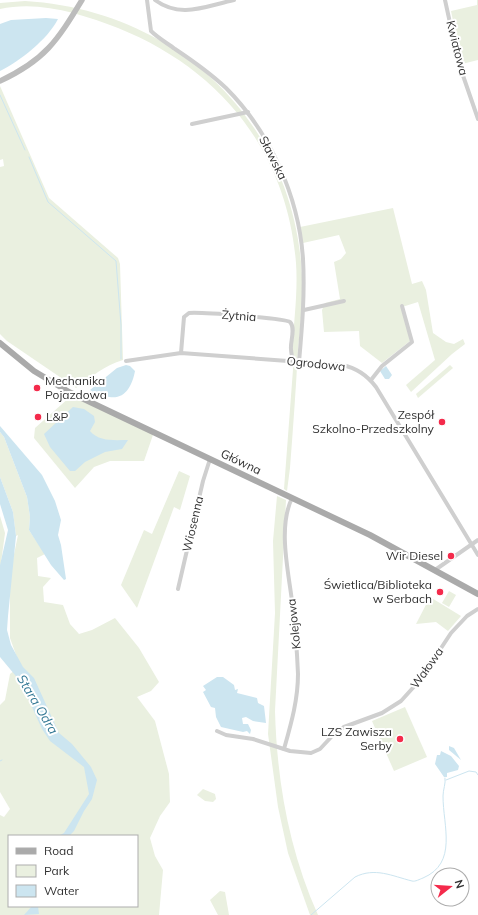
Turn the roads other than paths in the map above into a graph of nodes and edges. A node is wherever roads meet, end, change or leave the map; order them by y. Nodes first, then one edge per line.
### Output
1 (82, 0) edge
2 (147, 0) edge
3 (155, 0) edge
4 (234, 0) edge
5 (445, 0) edge
6 (3, 80) edge
7 (248, 112) junction
8 (478, 119) edge
9 (192, 124) dead end
10 (344, 301) dead end
11 (402, 306) dead end
12 (304, 310) junction
13 (0, 343) edge
14 (182, 353) junction
15 (126, 361) dead end
16 (292, 362) junction
17 (300, 362) junction
18 (370, 380) junction
19 (210, 459) junction
20 (292, 498) junction
21 (478, 540) edge
22 (472, 545) junction
23 (478, 554) edge
24 (435, 570) junction
25 (178, 589) dead end
26 (478, 594) edge
27 (478, 609) edge
28 (216, 731) dead end
29 (284, 749) junction

1 - 6 main road
2 - 7 street, Sławska
3 - 4 street
5 - 8 street, Kwiatowa
7 - 9 street
7 - 12 street, Sławska
10 - 12 street
11 - 18 street
12 - 17 street, Sławska
13 - 19 main road, Główna
14 - 15 street, Ogrodowa
14 - 16 street, Ogrodowa
14 - 16 street, Żytnia
16 - 17 street, Ogrodowa
17 - 18 street, Ogrodowa
18 - 22 street, Ogrodowa
19 - 20 main road, Główna
19 - 25 street, Wiosenna
20 - 24 main road, Główna
20 - 29 street, Kolejowa
21 - 22 street
22 - 23 street, Ogrodowa
22 - 24 street
24 - 26 main road, Główna
27 - 29 street, Wałowa
28 - 29 street, Wałowa

